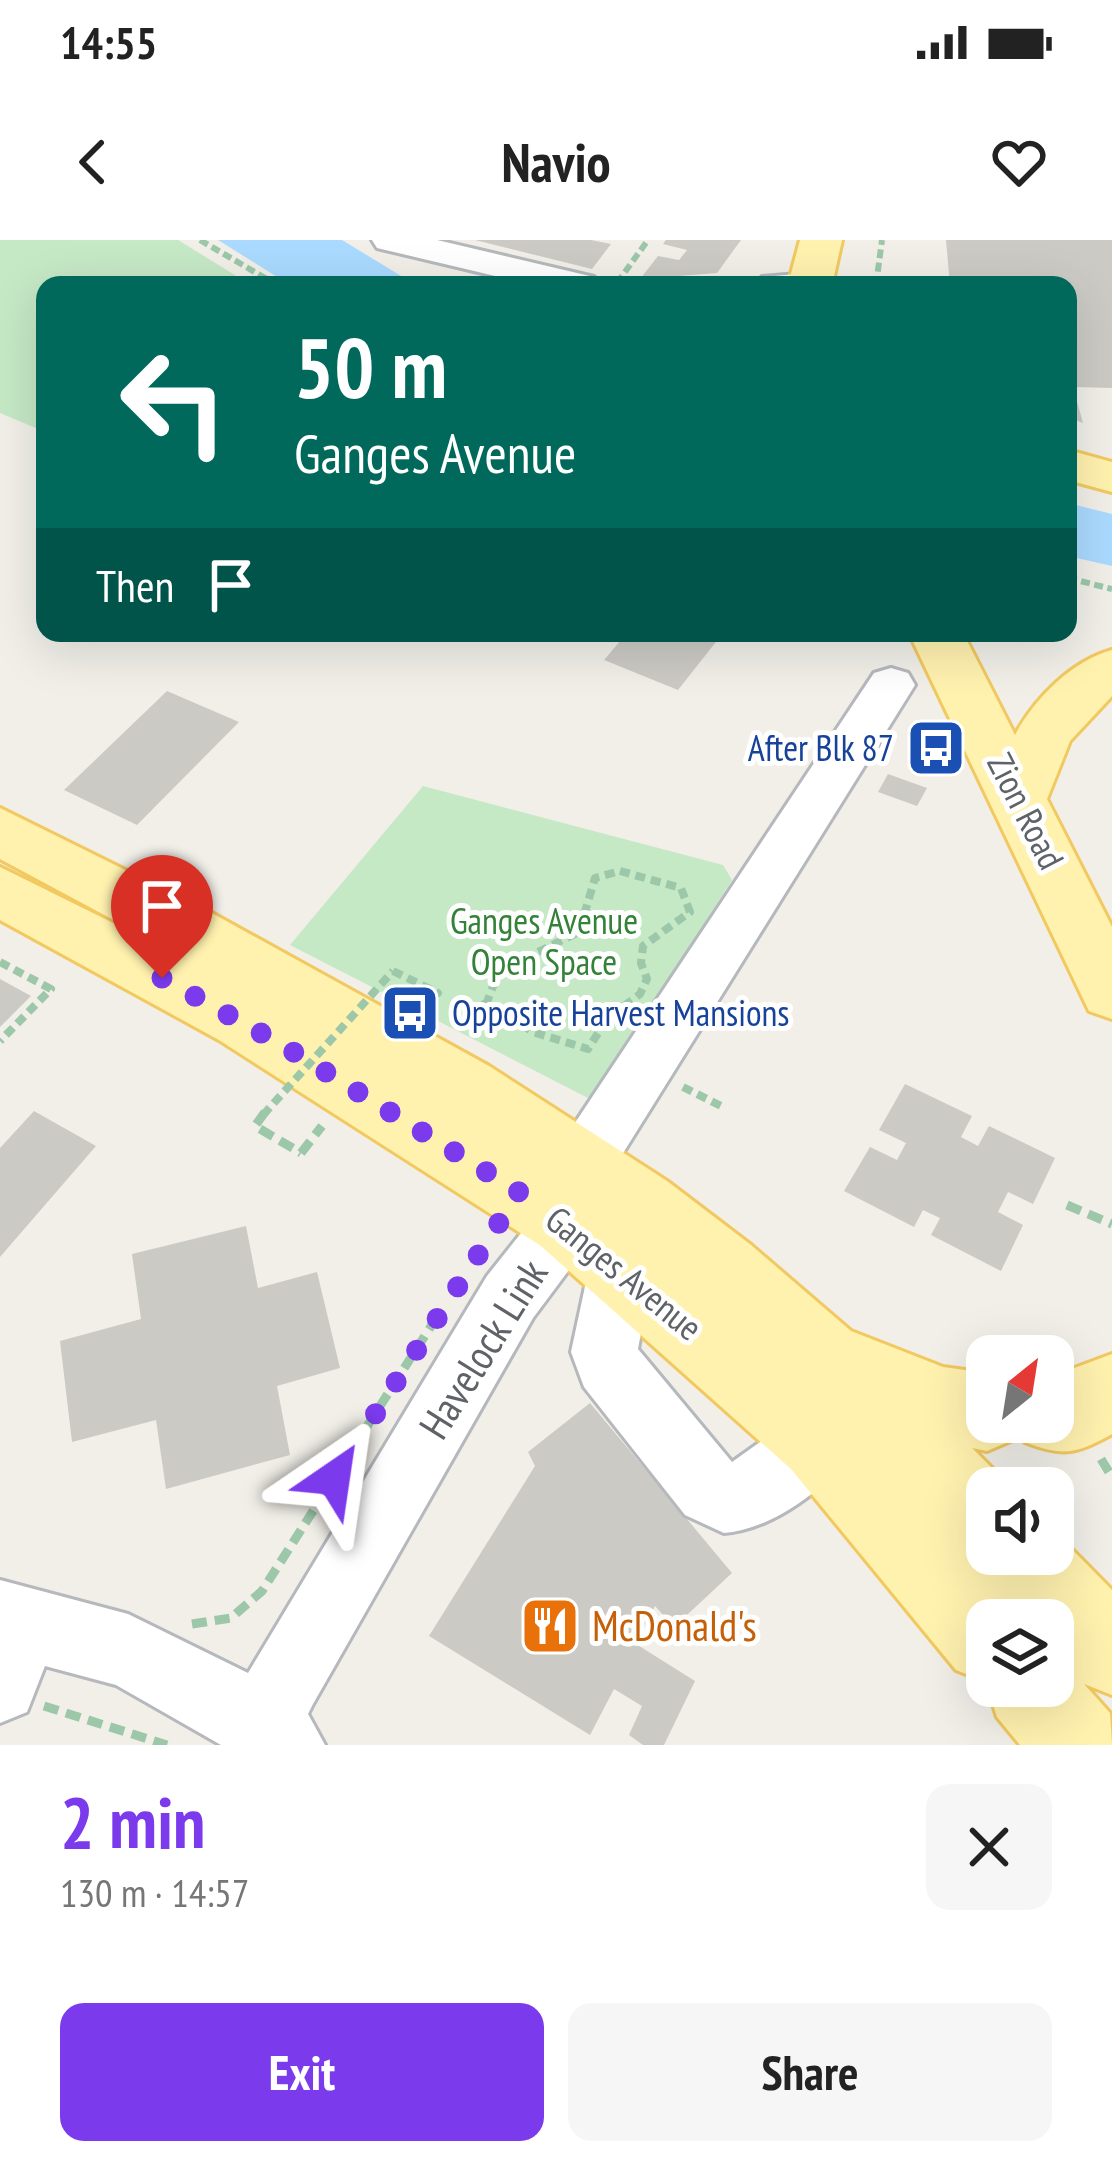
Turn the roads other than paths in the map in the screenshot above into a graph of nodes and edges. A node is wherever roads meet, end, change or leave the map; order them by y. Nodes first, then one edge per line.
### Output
1 (390, 240) edge
2 (543, 276) edge
3 (1077, 467) edge
4 (1112, 477) edge
5 (941, 642) edge
6 (1112, 669) edge
7 (891, 685) dead end
8 (1019, 796) junction
9 (0, 831) edge
10 (0, 891) edge
11 (1112, 992) edge
12 (590, 1218) junction
13 (830, 1360) junction
14 (966, 1409) edge
15 (818, 1442) junction
16 (966, 1500) edge
17 (1038, 1575) edge
18 (966, 1615) edge
19 (1112, 1652) edge
20 (11, 1656) edge
21 (1046, 1707) edge
22 (274, 1736) edge
23 (1078, 1745) edge

1 - 2 street
3 - 4 main road
5 - 8 main road, Zion Road
6 - 8 main road
7 - 12 street, Havelock Link
8 - 11 main road, Zion Road
9 - 12 main road, Ganges Avenue
10 - 12 main road, Ganges Avenue
12 - 13 main road, Ganges Avenue
12 - 15 main road, Ganges Avenue
12 - 15 street
12 - 22 street, Havelock Link
13 - 14 main road
13 - 16 main road, Ganges Avenue
15 - 18 main road, Ganges Avenue
17 - 19 main road
20 - 22 street
21 - 23 main road

